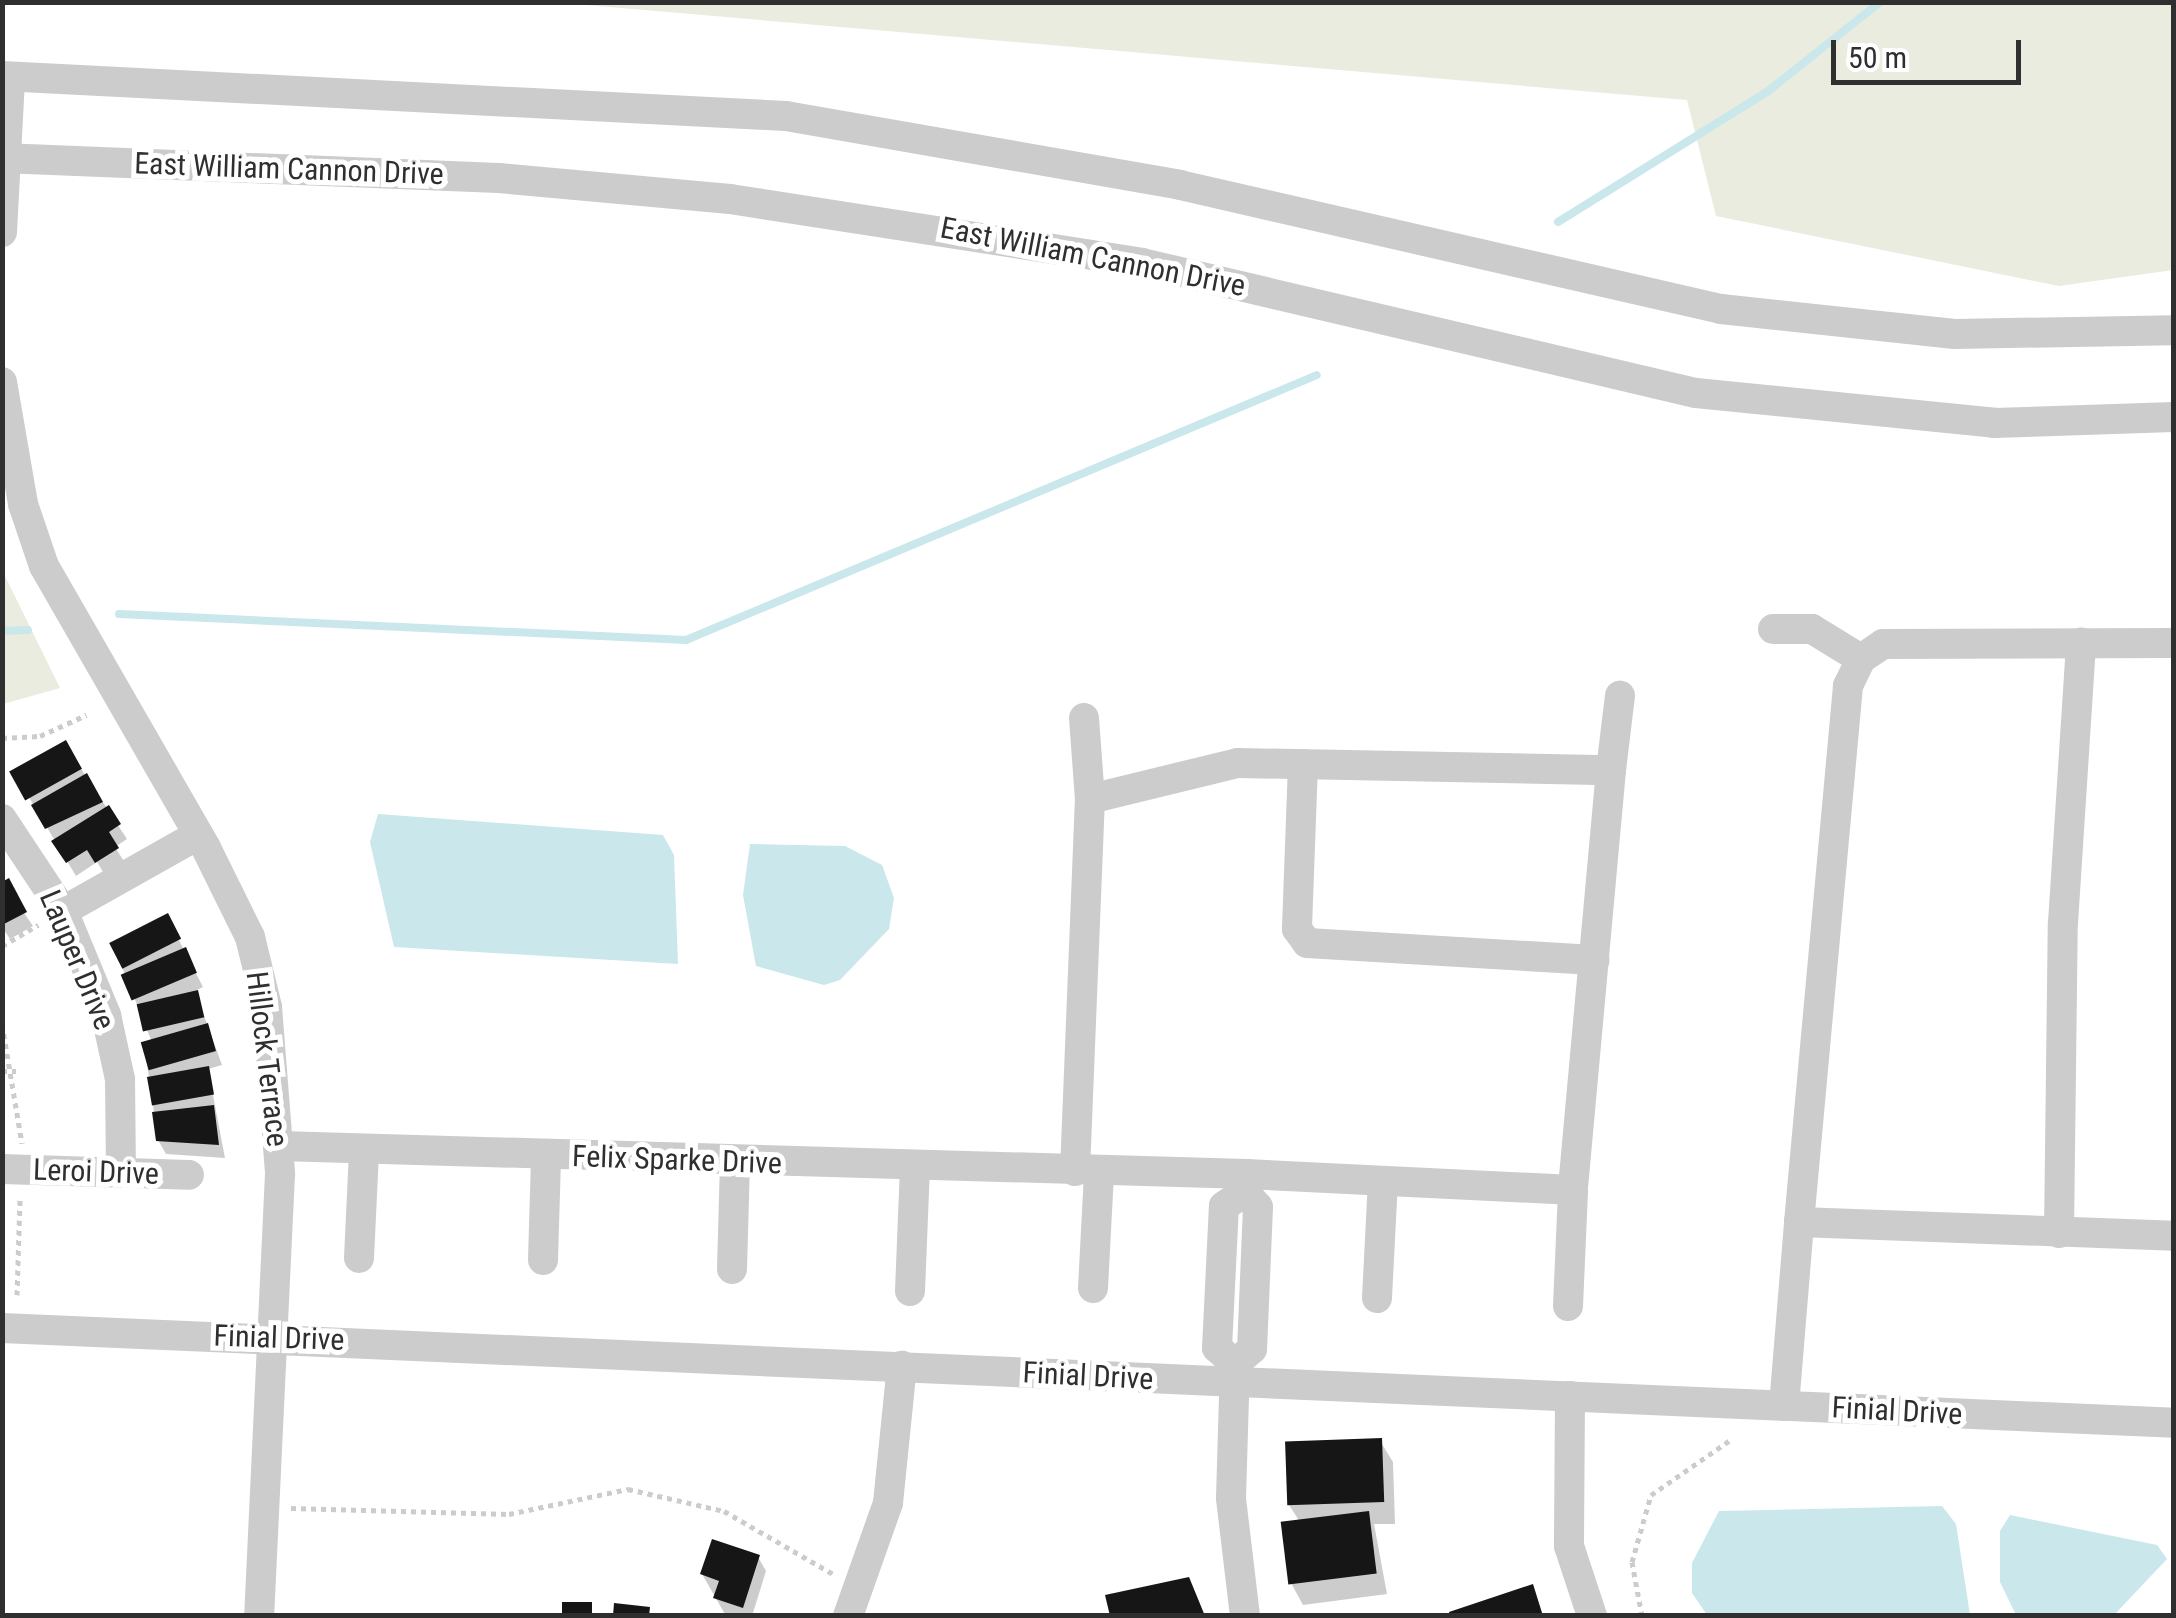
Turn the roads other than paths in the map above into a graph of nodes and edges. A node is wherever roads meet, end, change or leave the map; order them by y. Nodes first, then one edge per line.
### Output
1 (6, 76) edge
2 (4, 158) edge
3 (2, 232) edge
4 (2174, 330) edge
5 (2, 382) edge
6 (2174, 416) edge
7 (1773, 630) dead end
8 (2081, 643) junction
9 (2174, 643) edge
10 (1861, 659) junction
11 (1620, 696) dead end
12 (1084, 718) dead end
13 (1303, 764) junction
14 (1611, 770) junction
15 (1090, 799) junction
16 (4, 823) edge
17 (198, 835) junction
18 (52, 917) junction
19 (1594, 960) junction
20 (280, 1146) junction
21 (364, 1150) junction
22 (546, 1156) junction
23 (736, 1162) junction
24 (915, 1167) junction
25 (15, 1171) edge
26 (1087, 1171) junction
27 (121, 1173) junction
28 (190, 1175) dead end
29 (1383, 1181) junction
30 (1246, 1183) junction
31 (1573, 1190) junction
32 (1799, 1222) junction
33 (2058, 1233) junction
34 (2174, 1236) edge
35 (359, 1258) dead end
36 (544, 1260) dead end
37 (732, 1269) dead end
38 (1093, 1288) dead end
39 (910, 1291) dead end
40 (1378, 1298) dead end
41 (1568, 1306) dead end
42 (2, 1328) edge
43 (270, 1337) junction
44 (902, 1366) junction
45 (1236, 1373) junction
46 (1570, 1396) junction
47 (1784, 1406) junction
48 (2174, 1423) edge
49 (259, 1616) edge
50 (848, 1616) edge
51 (1245, 1616) edge
52 (1592, 1616) edge

1 - 2 street
1 - 4 street
2 - 3 street
2 - 6 street, East William Cannon Drive
5 - 17 street, Hillock Terrace
7 - 10 street
8 - 9 street
8 - 10 street
8 - 33 street
10 - 32 street
11 - 14 street
12 - 15 street
13 - 14 street
13 - 15 street
13 - 19 street
14 - 19 street
15 - 26 street
16 - 18 street, Lauper Drive
17 - 18 street
17 - 20 street, Hillock Terrace
18 - 27 street, Lauper Drive
19 - 31 street
20 - 21 street, Felix Sparke Drive
20 - 43 street, Hillock Terrace
21 - 22 street, Felix Sparke Drive
21 - 35 street
22 - 23 street, Felix Sparke Drive
22 - 36 street
23 - 24 street, Felix Sparke Drive
23 - 37 street
24 - 26 street, Felix Sparke Drive
24 - 39 street
25 - 27 street, Leroi Drive
26 - 30 street, Felix Sparke Drive
26 - 38 street
27 - 28 street, Leroi Drive
29 - 30 street, Felix Sparke Drive
29 - 31 street, Felix Sparke Drive
29 - 40 street
30 - 45 street
31 - 41 street
32 - 33 street
32 - 47 street
33 - 34 street
42 - 43 street, Finial Drive
43 - 44 street, Finial Drive
43 - 49 street, Hillock Terrace
44 - 45 street, Finial Drive
44 - 50 street
45 - 46 street, Finial Drive
45 - 51 street
46 - 47 street, Finial Drive
46 - 52 street
47 - 48 street, Finial Drive

